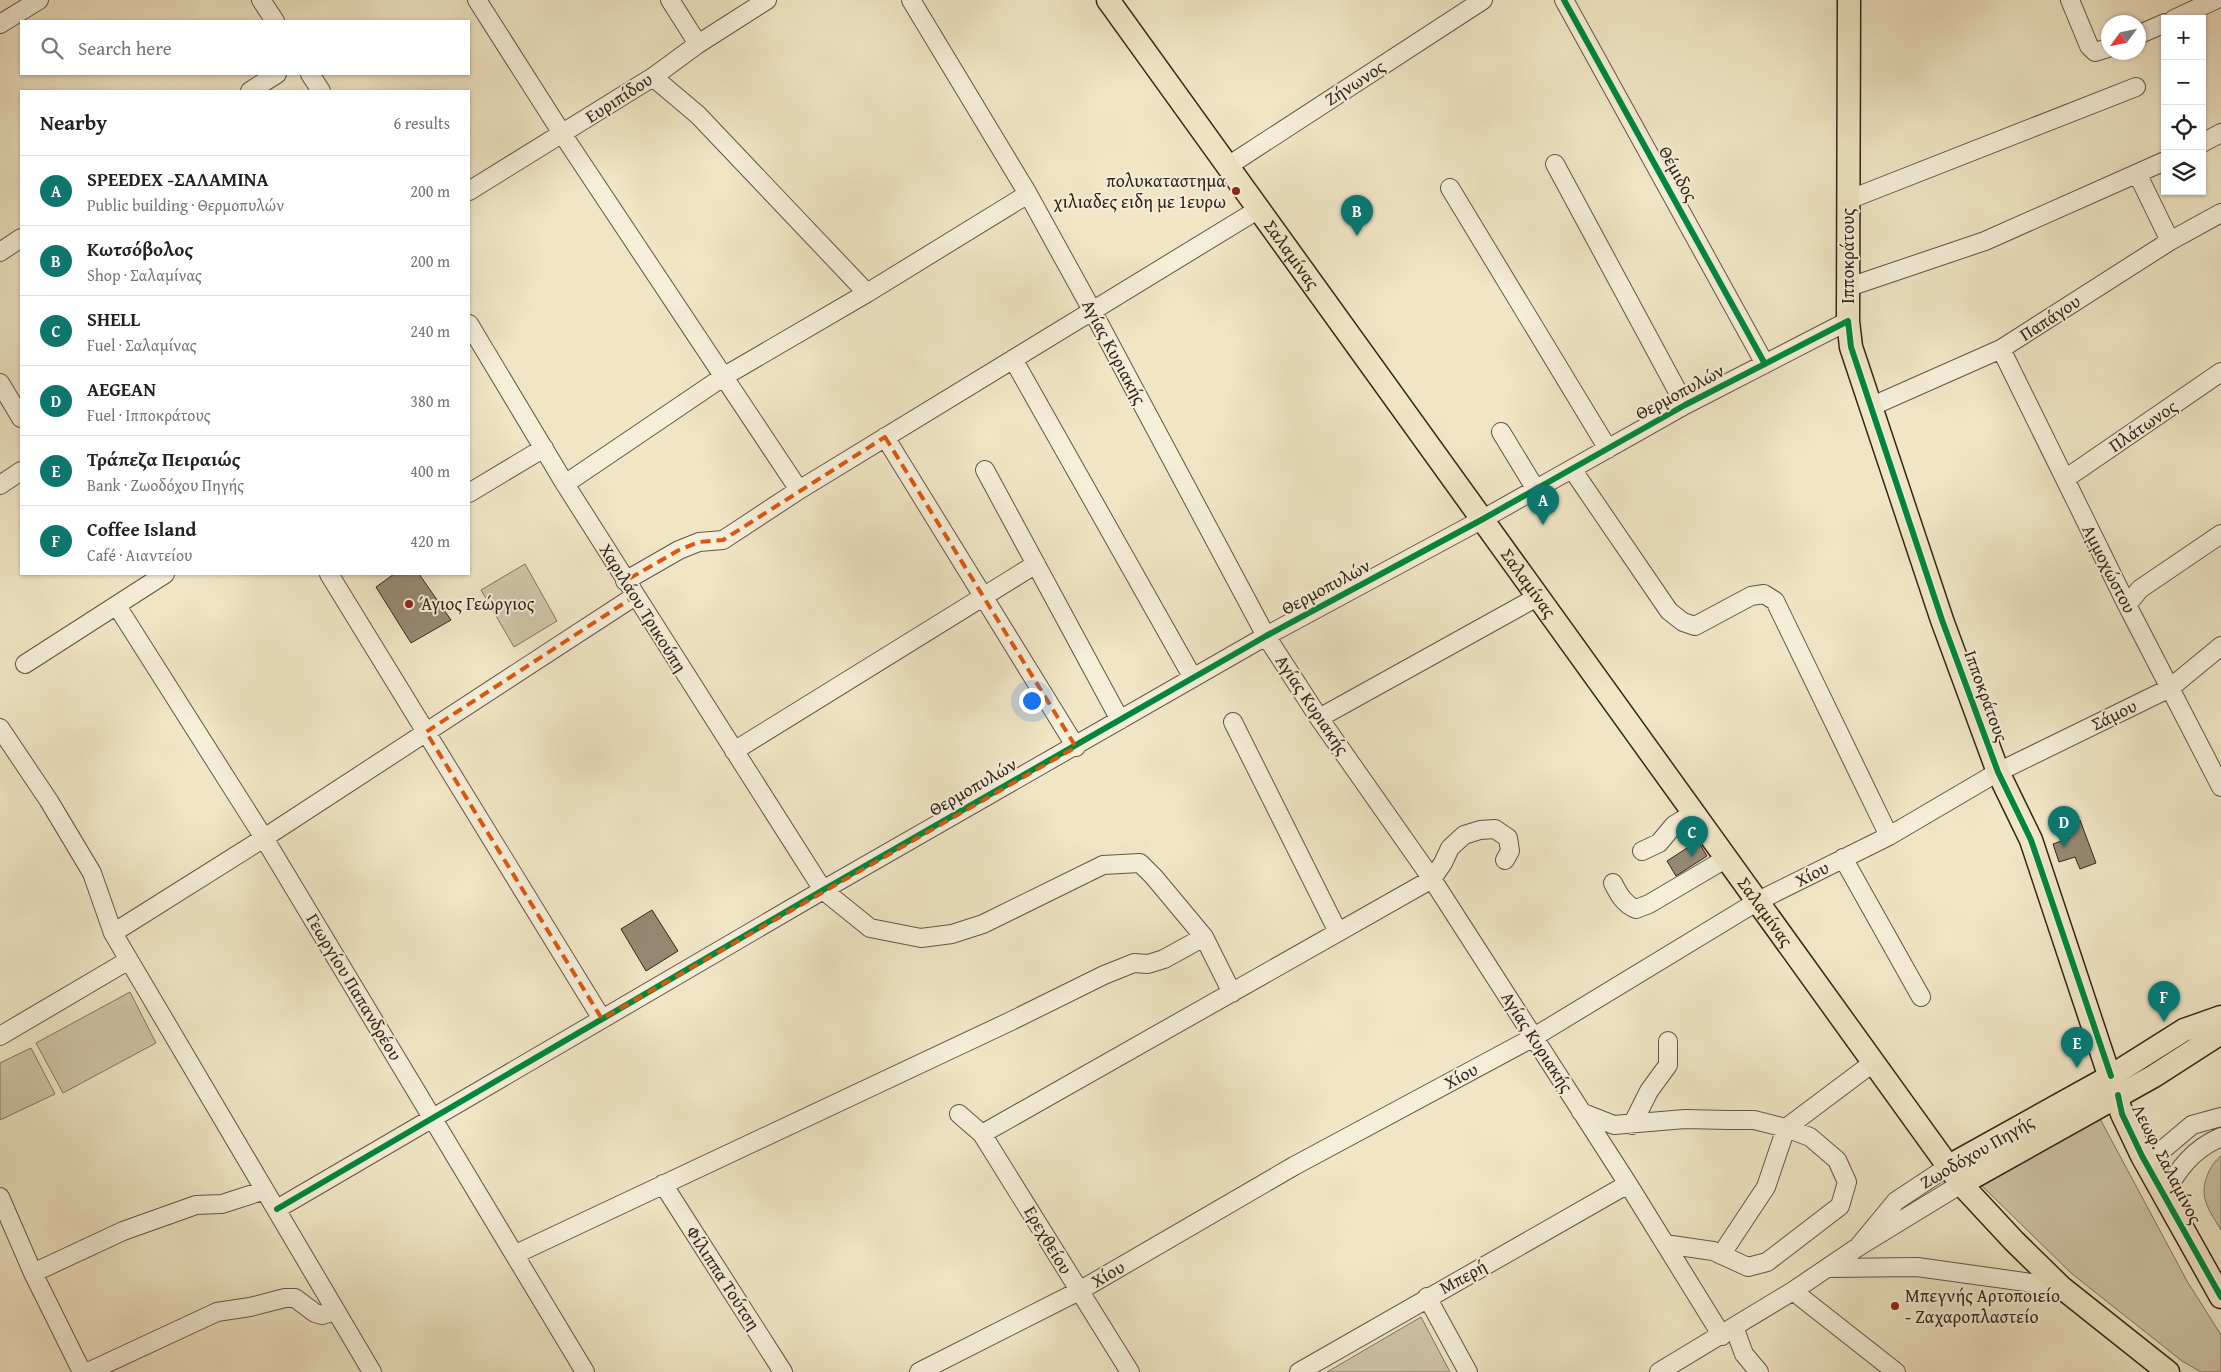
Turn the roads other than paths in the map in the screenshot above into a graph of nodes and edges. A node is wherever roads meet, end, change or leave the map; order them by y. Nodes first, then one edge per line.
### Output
1 (39, 0) edge
2 (261, 0) edge
3 (477, 0) edge
4 (670, 0) edge
5 (767, 0) edge
6 (911, 0) edge
7 (1108, 0) edge
8 (1483, 0) edge
9 (1564, 0) edge
10 (1849, 0) edge
11 (2070, 0) edge
12 (2215, 0) edge
13 (2183, 15) edge
14 (274, 20) edge
15 (0, 24) edge
16 (2161, 25) edge
17 (2146, 31) edge
18 (698, 44) junction
19 (2101, 50) edge
20 (275, 75) edge
21 (311, 75) edge
22 (653, 77) junction
23 (2136, 87) dead end
24 (252, 90) edge
25 (320, 90) edge
26 (2221, 133) edge
27 (563, 134) junction
28 (2206, 140) edge
29 (2161, 163) edge
30 (1555, 164) dead end
31 (1228, 166) junction
32 (2138, 174) junction
33 (1450, 188) dead end
34 (470, 190) edge
35 (1028, 194) junction
36 (1848, 200) junction
37 (1259, 209) junction
38 (2221, 213) edge
39 (20, 239) edge
40 (2170, 241) junction
41 (0, 252) edge
42 (1849, 287) junction
43 (867, 293) junction
44 (1093, 312) junction
45 (1848, 321) junction
46 (470, 326) edge
47 (2001, 350) junction
48 (1013, 359) junction
49 (1765, 364) junction
50 (723, 377) junction
51 (2219, 377) edge
52 (0, 384) edge
53 (1685, 405) junction
54 (1870, 407) junction
55 (20, 416) edge
56 (1501, 432) dead end
57 (884, 437) junction
58 (544, 448) junction
59 (1608, 448) junction
60 (1572, 469) junction
61 (985, 470) dead end
62 (20, 472) edge
63 (2065, 479) junction
64 (565, 484) junction
65 (0, 485) edge
66 (1535, 488) junction
67 (799, 490) junction
68 (470, 492) edge
69 (1483, 519) junction
70 (2221, 534) edge
71 (1036, 564) junction
72 (164, 575) edge
73 (333, 575) edge
74 (630, 588) junction
75 (984, 596) junction
76 (1539, 596) junction
77 (2127, 605) junction
78 (117, 606) junction
79 (1266, 636) junction
80 (2221, 646) edge
81 (25, 664) dead end
82 (1193, 678) junction
83 (2170, 688) junction
84 (1319, 718) junction
85 (1120, 720) junction
86 (1233, 722) dead end
87 (0, 728) edge
88 (426, 732) junction
89 (1076, 746) junction
90 (734, 751) junction
91 (1998, 772) junction
92 (2221, 787) edge
93 (1694, 813) junction
94 (1889, 836) junction
95 (264, 838) junction
96 (1642, 851) dead end
97 (1727, 858) junction
98 (1843, 858) junction
99 (1505, 860) dead end
100 (1432, 879) junction
101 (1613, 883) dead end
102 (823, 890) junction
103 (1758, 901) junction
104 (1338, 932) junction
105 (114, 933) junction
106 (1204, 937) junction
107 (129, 960) junction
108 (1232, 993) junction
109 (1921, 997) dead end
110 (2221, 1018) edge
111 (602, 1019) junction
112 (2221, 1033) edge
113 (0, 1036) edge
114 (1534, 1037) junction
115 (1668, 1041) dead end
116 (1874, 1062) junction
117 (2114, 1085) junction
118 (1581, 1112) junction
119 (960, 1114) dead end
120 (2221, 1116) edge
121 (434, 1118) junction
122 (1632, 1124) junction
123 (1786, 1128) junction
124 (982, 1134) junction
125 (2221, 1137) edge
126 (2142, 1156) junction
127 (1955, 1175) junction
128 (663, 1184) junction
129 (1628, 1184) junction
130 (265, 1190) junction
131 (2164, 1195) junction
132 (0, 1197) edge
133 (277, 1209) junction
134 (1665, 1244) junction
135 (516, 1254) junction
136 (1721, 1255) junction
137 (1830, 1268) junction
138 (33, 1273) junction
139 (2061, 1286) junction
140 (1078, 1291) junction
141 (1793, 1291) junction
142 (1427, 1297) junction
143 (2221, 1298) edge
144 (336, 1311) junction
145 (1728, 1331) junction
146 (2160, 1370) edge
147 (82, 1372) edge
148 (88, 1372) edge
149 (372, 1372) edge
150 (585, 1372) edge
151 (783, 1372) edge
152 (919, 1372) edge
153 (1130, 1372) edge
154 (1299, 1372) edge
155 (1468, 1372) edge
156 (1659, 1372) edge
157 (1759, 1372) edge
158 (1896, 1372) edge

1 - 15 street
2 - 14 street
3 - 27 street
4 - 18 street
5 - 18 street, Ευριπίδου
6 - 35 street, Αγίας Κυριακής
7 - 31 main road, Σαλαμίνας
8 - 31 street, Ζήνωνος
9 - 49 street, Θέμιδος
10 - 36 main road, Ιπποκράτους
11 - 19 street
12 - 13 street
16 - 17 street
18 - 22 street, Ευριπίδου
20 - 24 street
21 - 25 street
22 - 27 street, Ευριπίδου
22 - 43 street
23 - 36 street
26 - 28 street
27 - 34 street, Ευριπίδου
27 - 50 street
29 - 32 street
30 - 53 street
31 - 37 main road, Σαλαμίνας
32 - 40 street
32 - 42 street
33 - 59 street
35 - 43 street
35 - 44 street, Αγίας Κυριακής
36 - 42 main road, Ιπποκράτους
37 - 44 street
37 - 69 main road, Σαλαμίνας
38 - 40 street, Παπάγου
39 - 41 street
40 - 47 street, Παπάγου
42 - 45 main road, Ιπποκράτους
43 - 50 street
44 - 48 street
44 - 79 street, Αγίας Κυριακής
45 - 49 street, Θερμοπυλών
45 - 54 main road, Ιπποκράτους
46 - 58 street, Χαριλάου Τρικούπη
47 - 54 street, Παπάγου
47 - 63 street, Αμμοχώστου
48 - 57 street
48 - 82 street
49 - 53 street, Θερμοπυλών
50 - 64 street
50 - 67 street
51 - 63 street, Πλάτωνος
52 - 55 street
53 - 59 street, Θερμοπυλών
54 - 91 main road, Ιπποκράτους
56 - 66 street
57 - 67 street
57 - 75 street
58 - 64 street, Χαριλάου Τρικούπη
58 - 68 street
59 - 60 street, Θερμοπυλών
60 - 66 street, Θερμοπυλών
60 - 94 street
61 - 71 street
62 - 65 street
63 - 77 street, Αμμοχώστου
64 - 74 street, Χαριλάου Τρικούπη
66 - 69 street, Θερμοπυλών
67 - 74 street
69 - 76 main road, Σαλαμίνας
69 - 79 street, Θερμοπυλών
70 - 77 street
71 - 75 street
71 - 85 street
72 - 78 street
73 - 88 street
74 - 88 street
74 - 90 street, Χαριλάου Τρικούπη
75 - 89 street
75 - 90 street
76 - 84 street
76 - 93 main road, Σαλαμίνας
77 - 83 street, Αμμοχώστου
78 - 81 street
78 - 95 street, Γεωργίου Παπανδρέου
79 - 82 street, Θερμοπυλών
79 - 84 street, Αγίας Κυριακής
80 - 83 street, Σάμου
82 - 85 street, Θερμοπυλών
83 - 91 street, Σάμου
83 - 92 street, Αμμοχώστου
84 - 100 street, Αγίας Κυριακής
85 - 89 street, Θερμοπυλών
86 - 104 street
87 - 105 street
88 - 95 street
88 - 111 street
89 - 102 street, Θερμοπυλών
90 - 102 street, Χαριλάου Τρικούπη
91 - 94 street, Χίου
91 - 117 main road, Ιπποκράτους
93 - 96 street
93 - 97 main road, Σαλαμίνας
94 - 98 street, Χίου
95 - 105 street
95 - 121 street, Γεωργίου Παπανδρέου
97 - 101 street
97 - 103 main road, Σαλαμίνας
98 - 103 street, Χίου
98 - 109 street
99 - 100 street
100 - 104 street
100 - 114 street, Αγίας Κυριακής
102 - 106 street, Χαριλάου Τρικούπη
102 - 111 street, Θερμοπυλών
103 - 114 street, Χίου
103 - 116 main road, Σαλαμίνας
104 - 108 street
105 - 107 street
106 - 108 street
106 - 128 street
107 - 113 street
107 - 130 street
108 - 124 street
110 - 117 main road
111 - 121 street, Θερμοπυλών
112 - 117 main road
114 - 118 street, Αγίας Κυριακής
114 - 140 street, Χίου
115 - 122 street
116 - 123 street
116 - 127 main road, Σαλαμίνας
117 - 126 main road, Λεωφ. Σαλαμίνος
117 - 127 main road, Ζωοδόχου Πηγής
118 - 122 street
118 - 129 street, Αγίας Κυριακής
119 - 124 street, Ερεχθείου
120 - 126 street
121 - 133 street, Θερμοπυλών
121 - 135 street, Γεωργίου Παπανδρέου
122 - 123 street
123 - 136 street
123 - 136 street
124 - 140 street, Ερεχθείου
125 - 131 street
126 - 131 main road, Λεωφ. Σαλαμίνος
127 - 137 street, Ζωοδόχου Πηγής
127 - 139 main road
128 - 135 street
128 - 151 street, Φίλιππα Τούτση
129 - 134 street, Αγίας Κυριακής
129 - 142 street, Μπερή
130 - 133 street
130 - 138 street
131 - 143 main road, Λεωφ. Σαλαμίνος
132 - 138 street
133 - 144 street
134 - 136 street
134 - 145 street, Αγίας Κυριακής
135 - 150 street, Γεωργίου Παπανδρέου
137 - 139 street
137 - 141 street, Ζωοδόχου Πηγής
138 - 147 street
139 - 146 main road
140 - 152 street, Χίου
140 - 153 street, Ερεχθείου
141 - 145 street, Ζωοδόχου Πηγής
141 - 158 street
142 - 154 street, Μπερή
142 - 155 street
144 - 148 street
144 - 149 street
145 - 156 street, Ζωοδόχου Πηγής
145 - 157 street, Αγίας Κυριακής

